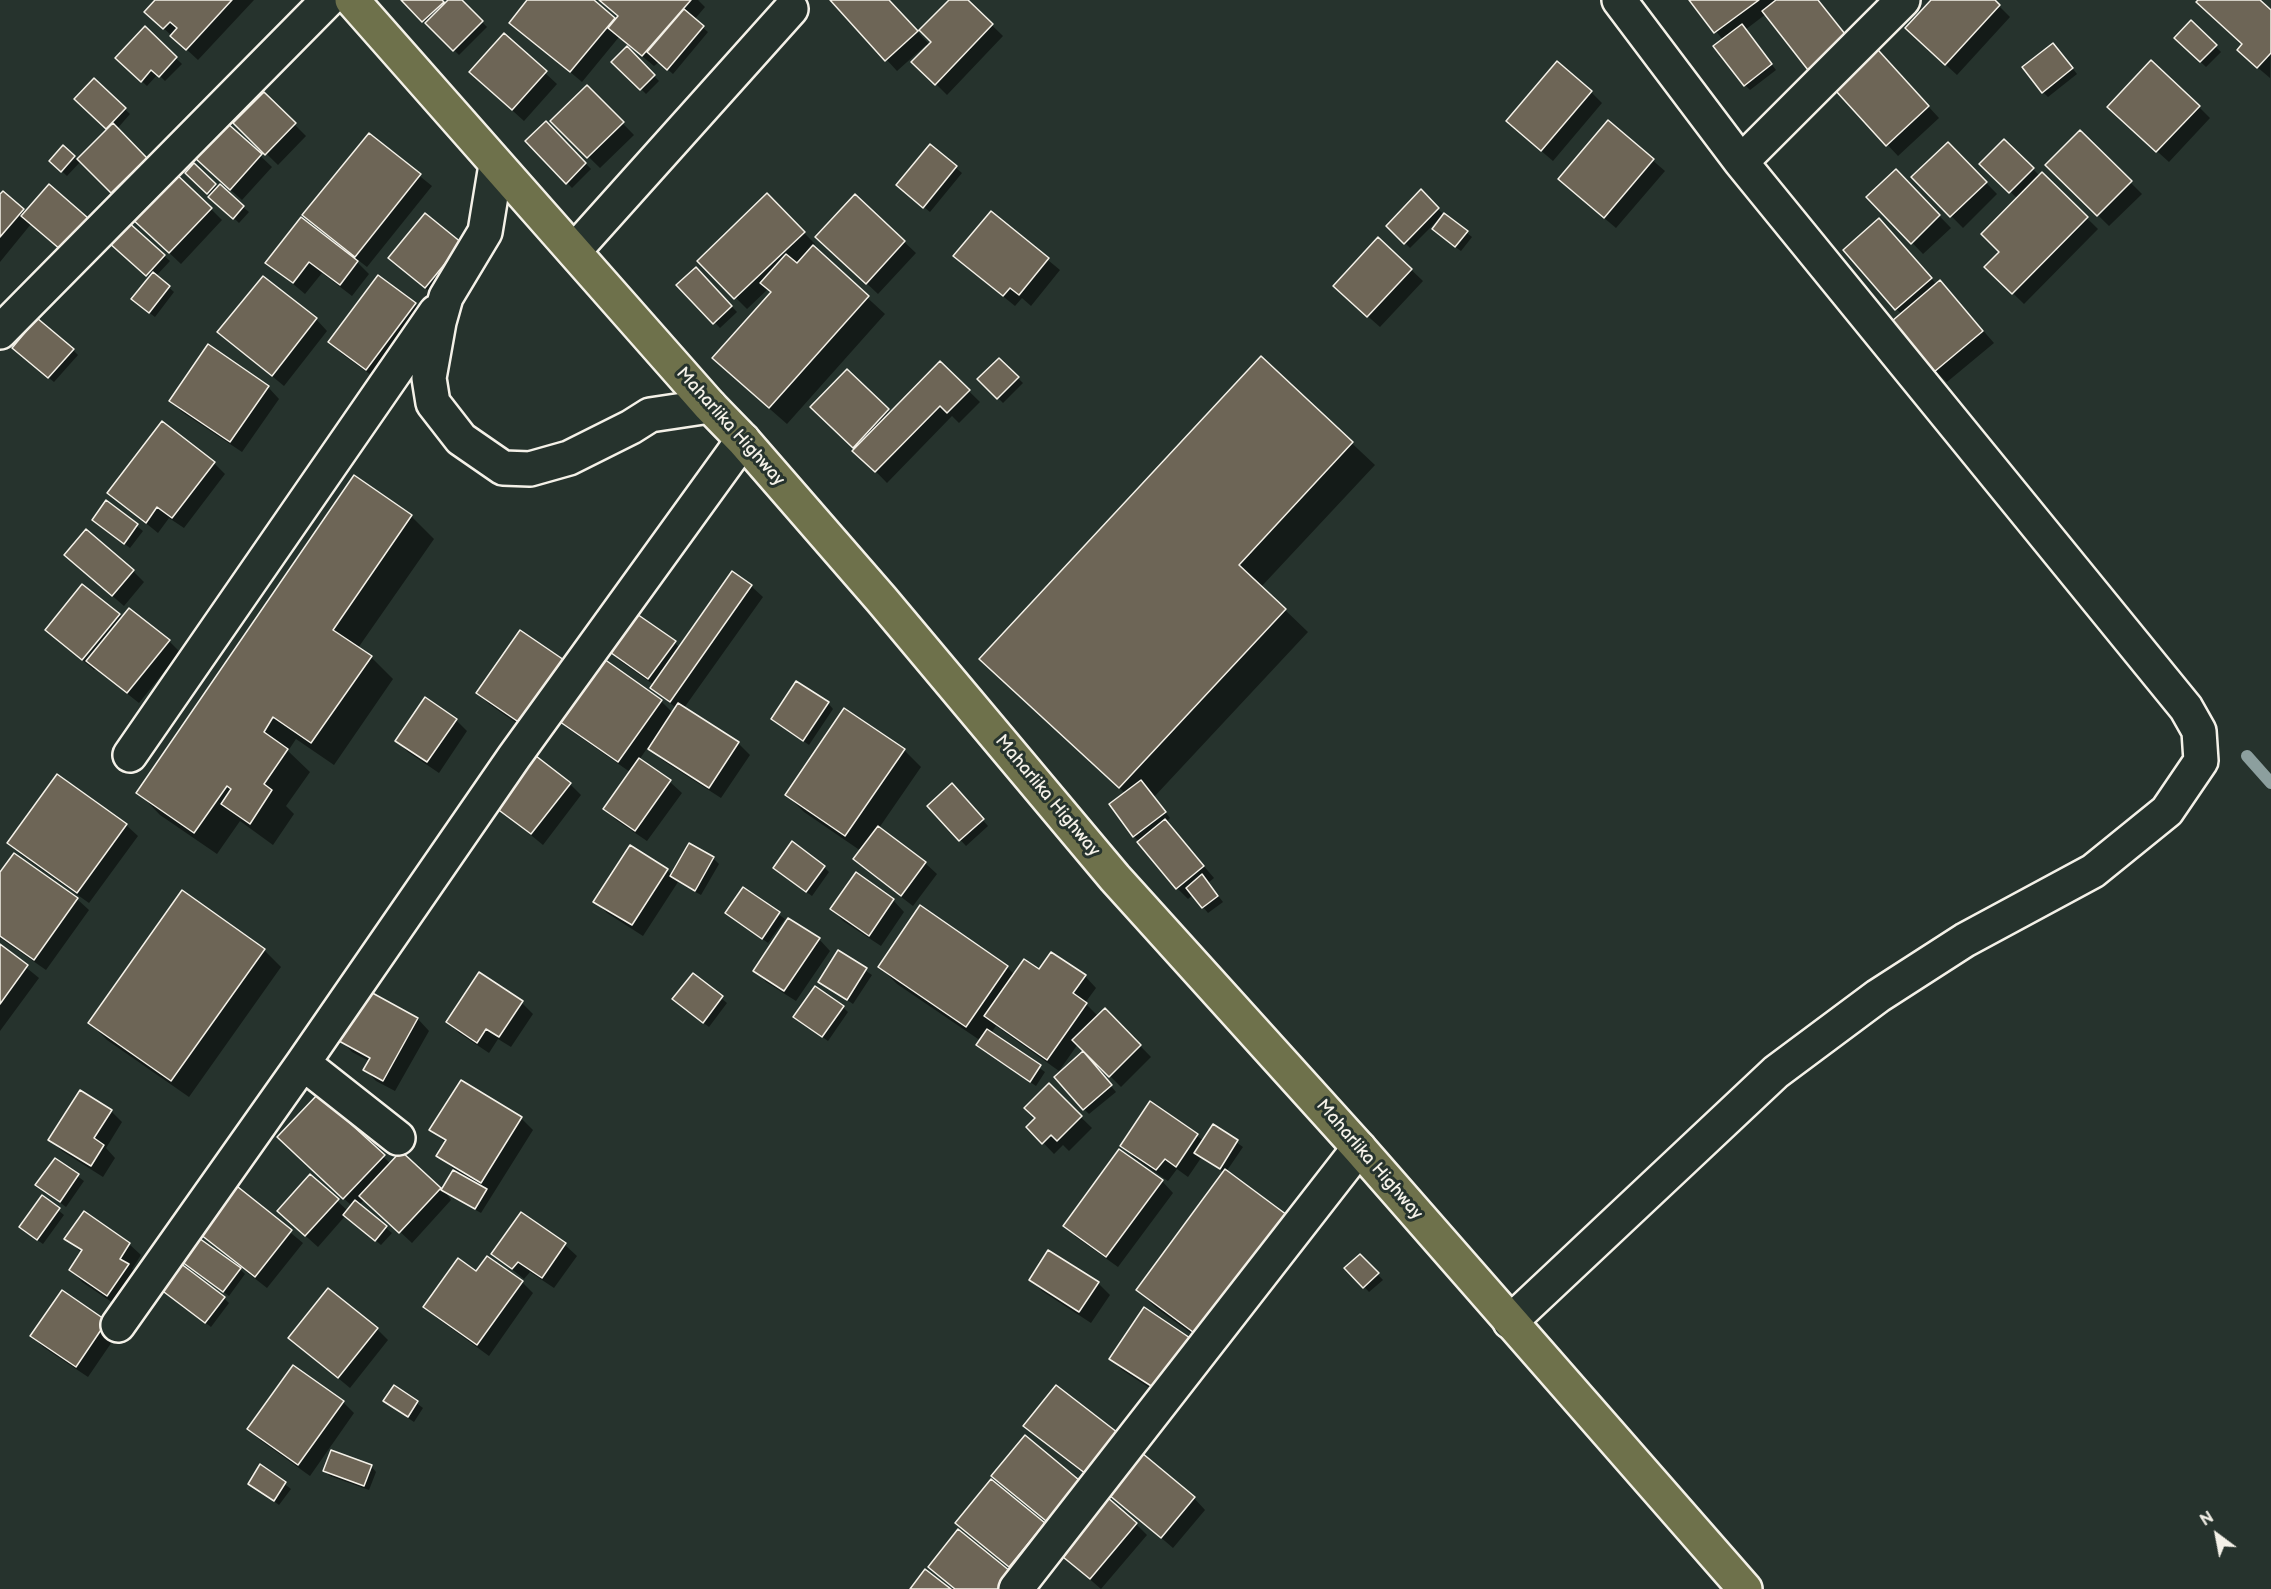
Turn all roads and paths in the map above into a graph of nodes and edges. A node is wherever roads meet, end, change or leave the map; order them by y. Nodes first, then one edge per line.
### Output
1 (328, 0) edge
2 (352, 0) edge
3 (1619, 0) edge
4 (1904, 0) edge
5 (791, 9) dead end
6 (1741, 162) junction
7 (496, 165) junction
8 (574, 251) junction
9 (446, 297) junction
10 (0, 332) edge
11 (710, 406) junction
12 (744, 440) junction
13 (130, 755) dead end
14 (303, 1063) junction
15 (398, 1138) dead end
16 (1359, 1148) junction
17 (1510, 1322) junction
18 (118, 1325) dead end
19 (1016, 1589) edge
20 (1744, 1589) edge

1 - 10 street
2 - 7 main road, Maharlika Highway
3 - 6 street
4 - 6 street
5 - 8 street
6 - 17 street
7 - 8 main road, Maharlika Highway
7 - 9 street
8 - 11 main road, Maharlika Highway
9 - 11 street
9 - 13 street
11 - 12 main road, Maharlika Highway
12 - 14 street
12 - 16 main road, Maharlika Highway
14 - 15 street
14 - 18 street
16 - 17 main road, Maharlika Highway
16 - 19 street
17 - 20 main road, Maharlika Highway

